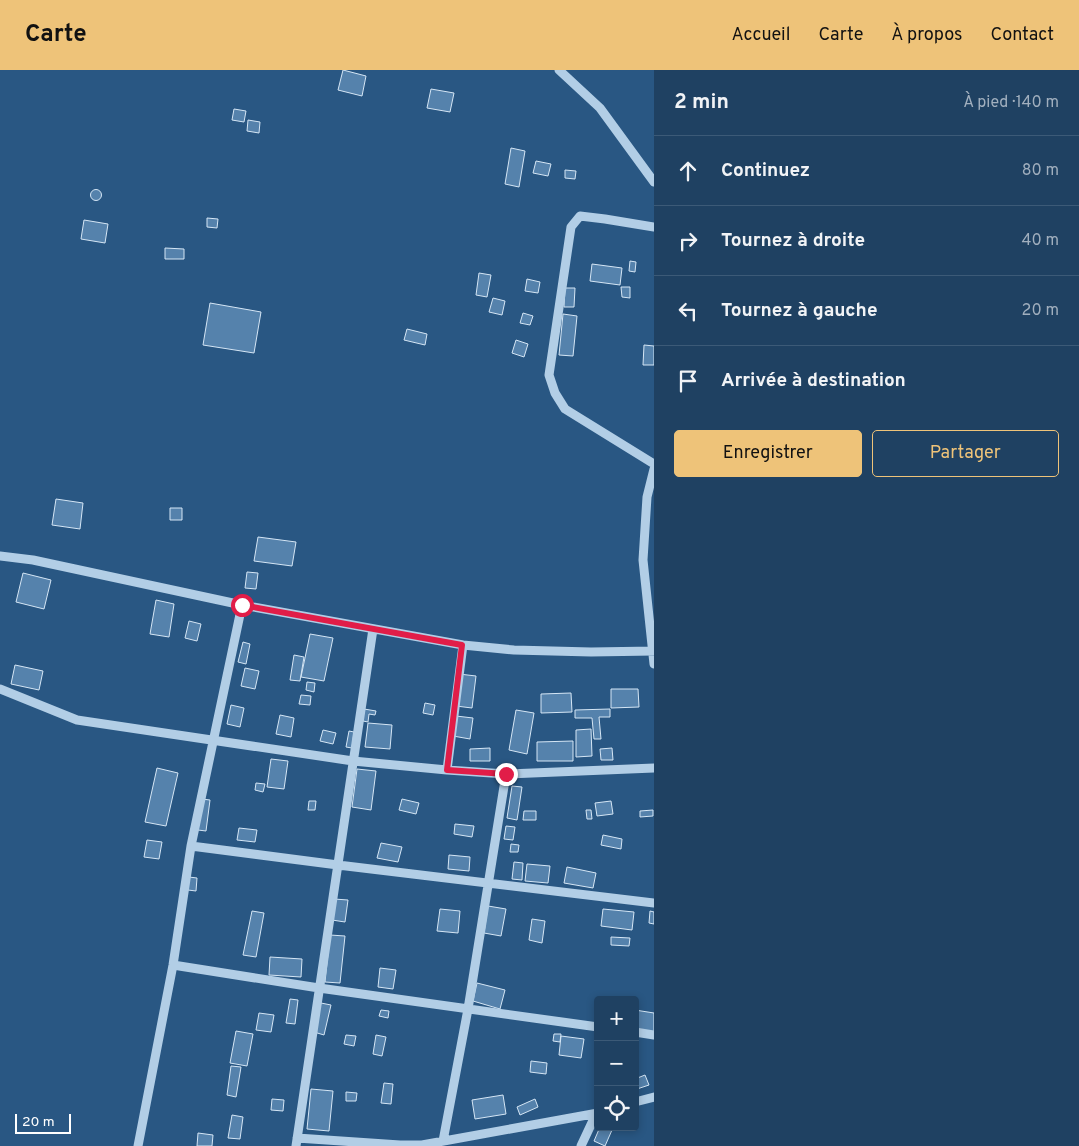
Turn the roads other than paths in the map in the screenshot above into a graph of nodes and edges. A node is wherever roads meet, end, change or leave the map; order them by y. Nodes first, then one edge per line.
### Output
1 (559, 70) edge
2 (654, 182) edge
3 (654, 227) edge
4 (654, 464) edge
5 (654, 469) edge
6 (0, 556) edge
7 (242, 605) junction
8 (373, 629) junction
9 (462, 645) junction
10 (653, 651) edge
11 (654, 664) edge
12 (0, 689) edge
13 (214, 740) junction
14 (353, 761) junction
15 (654, 768) edge
16 (447, 770) junction
17 (506, 774) junction
18 (191, 846) junction
19 (338, 865) junction
20 (487, 884) junction
21 (654, 903) edge
22 (173, 965) junction
23 (319, 988) junction
24 (468, 1008) junction
25 (594, 1026) edge
26 (639, 1033) edge
27 (654, 1035) edge
28 (654, 1097) edge
29 (639, 1101) edge
30 (594, 1115) edge
31 (594, 1120) edge
32 (443, 1140) junction
33 (297, 1142) edge
34 (138, 1146) edge
35 (581, 1146) edge

1 - 2 street
3 - 4 street
5 - 10 street
6 - 7 street
7 - 8 street
7 - 13 street
8 - 9 street
8 - 14 street
9 - 10 street
9 - 16 street
10 - 11 street
12 - 13 street
13 - 14 street
13 - 18 street
14 - 16 street
14 - 19 street
15 - 17 street
16 - 17 street
17 - 20 street
18 - 19 street
18 - 22 street
19 - 20 street
19 - 23 street
20 - 21 street
20 - 24 street
22 - 23 street
22 - 34 street
23 - 24 street
23 - 33 street
24 - 25 street
24 - 32 street
26 - 27 street
28 - 29 street
30 - 32 street
31 - 35 street
32 - 33 street

